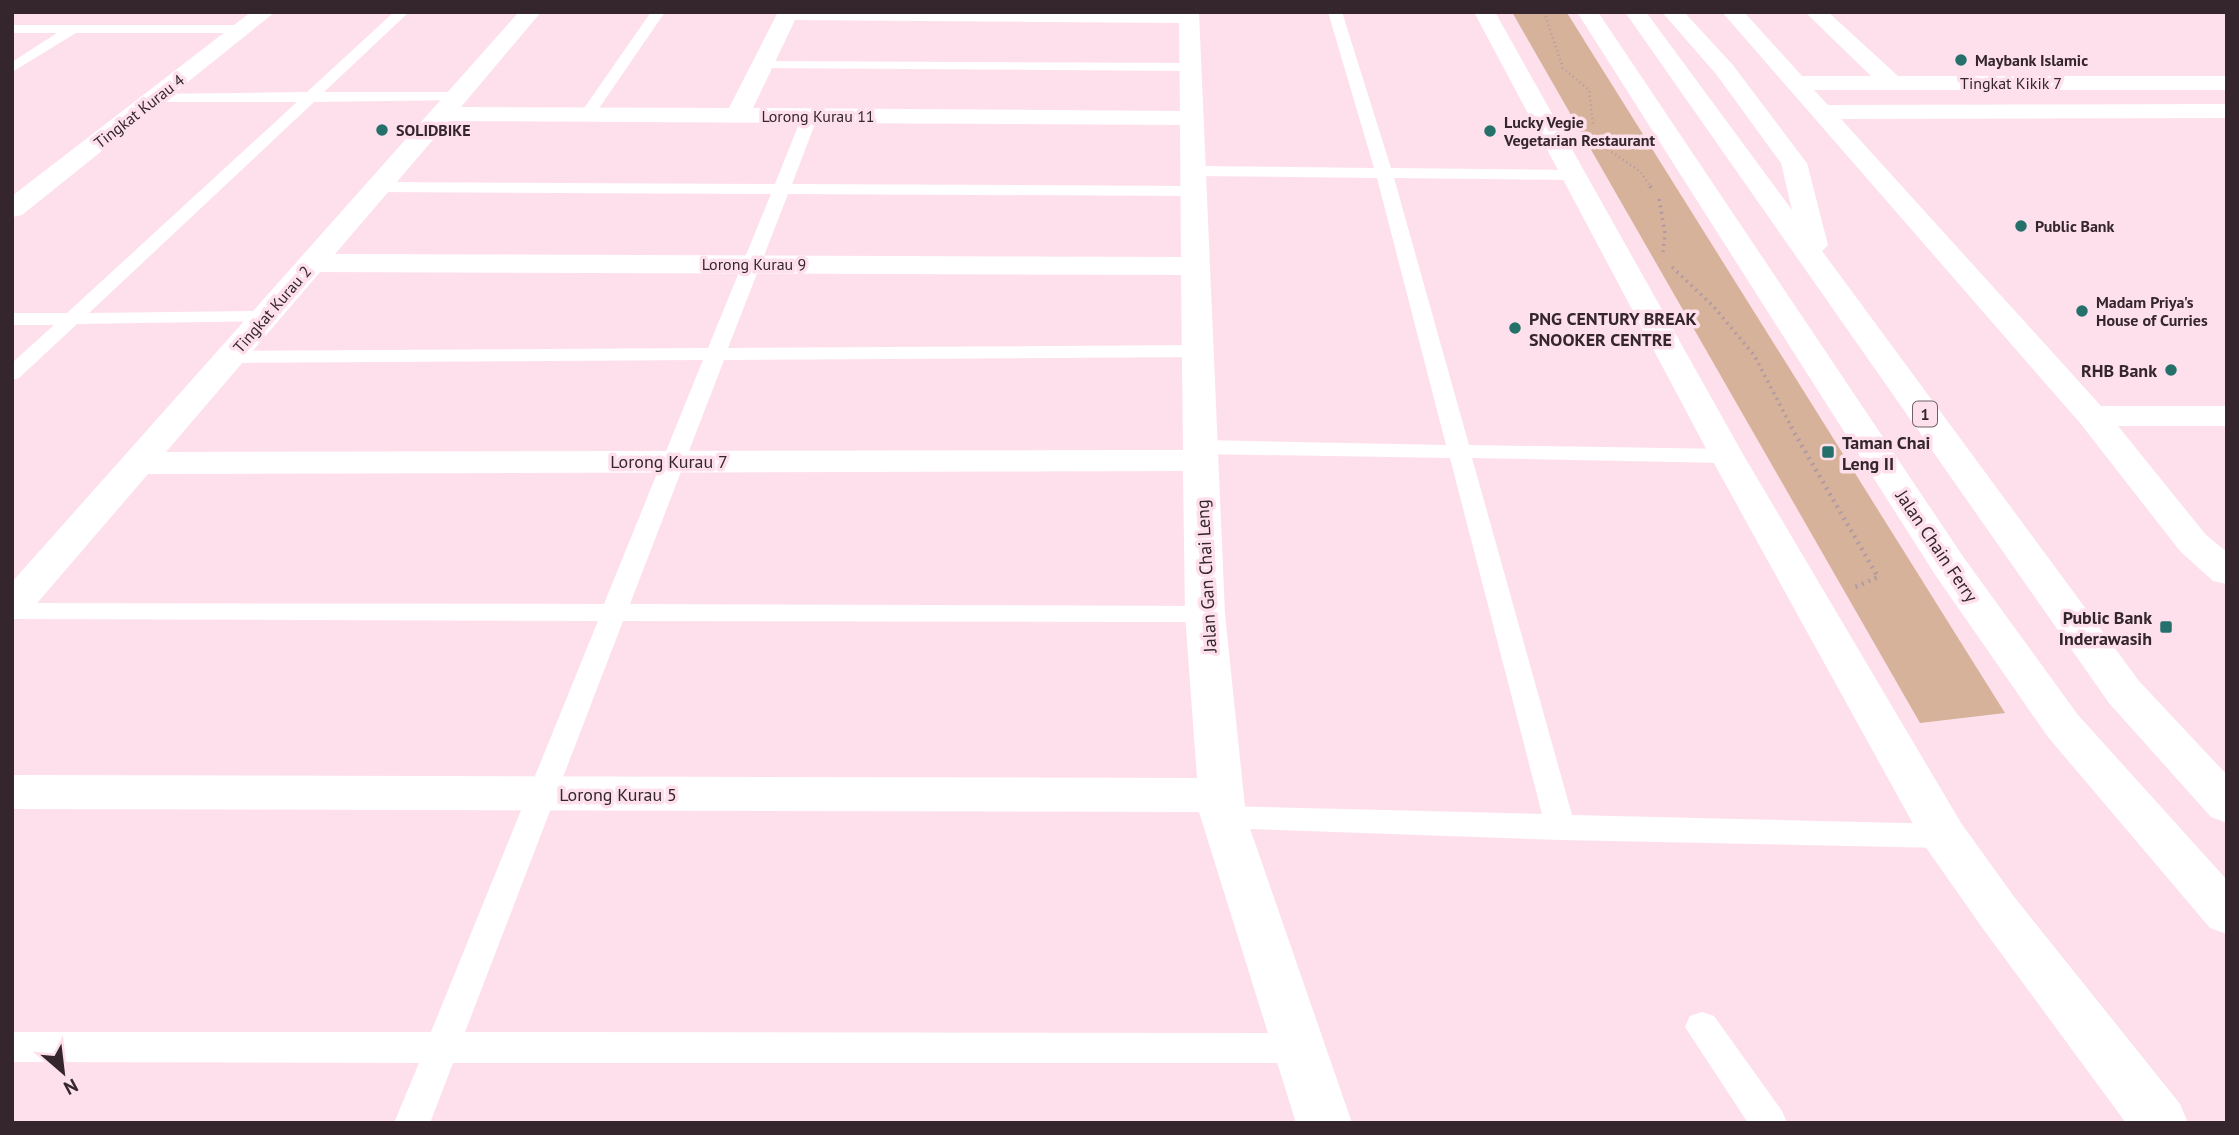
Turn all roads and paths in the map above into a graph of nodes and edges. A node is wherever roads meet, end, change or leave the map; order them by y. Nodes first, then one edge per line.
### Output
1 (99, 12) edge
2 (265, 12) edge
3 (402, 12) edge
4 (531, 12) edge
5 (658, 12) edge
6 (1335, 12) edge
7 (1484, 12) edge
8 (1544, 12) edge
9 (1587, 12) edge
10 (1635, 12) edge
11 (1672, 12) edge
12 (1732, 12) edge
13 (1815, 12) edge
14 (789, 13) edge
15 (936, 14) edge
16 (1189, 15) edge
17 (12, 29) edge
18 (73, 29) junction
19 (243, 29) junction
20 (763, 65) junction
21 (1191, 67) junction
22 (12, 68) edge
23 (1796, 83) junction
24 (1893, 83) junction
25 (2227, 83) edge
26 (156, 97) junction
27 (311, 97) junction
28 (450, 105) junction
29 (1821, 111) junction
30 (2227, 111) edge
31 (588, 114) junction
32 (738, 115) junction
33 (810, 116) junction
34 (1193, 118) junction
35 (1593, 127) dead end
36 (1602, 146) dead end
37 (1384, 173) junction
38 (1575, 175) junction
39 (1194, 181) junction
40 (12, 184) edge
41 (45, 184) junction
42 (379, 187) junction
43 (780, 189) junction
44 (12, 209) edge
45 (1662, 258) dead end
46 (312, 263) junction
47 (751, 264) junction
48 (1196, 266) junction
49 (1671, 266) dead end
50 (1819, 266) junction
51 (265, 317) junction
52 (72, 318) junction
53 (12, 319) edge
54 (1199, 351) junction
55 (715, 354) junction
56 (230, 357) junction
57 (12, 374) edge
58 (2227, 415) edge
59 (2092, 416) junction
60 (1458, 451) junction
61 (1201, 454) junction
62 (1727, 456) junction
63 (673, 461) junction
64 (138, 463) junction
65 (2227, 572) edge
66 (1813, 607) junction
67 (12, 609) edge
68 (613, 611) junction
69 (1205, 614) junction
70 (12, 792) edge
71 (541, 794) junction
72 (2227, 805) edge
73 (1223, 806) junction
74 (1561, 828) junction
75 (1944, 836) junction
76 (2227, 914) edge
77 (1702, 1027) dead end
78 (12, 1047) edge
79 (441, 1047) junction
80 (1297, 1048) junction
81 (412, 1123) edge
82 (1324, 1123) edge
83 (1769, 1123) edge
84 (2160, 1123) edge

1 - 18 lane
2 - 19 main road, Tingkat Kurau 4
3 - 27 lane
4 - 28 main road, Tingkat Kurau 2
5 - 31 lane
6 - 37 lane
7 - 38 main road
8 - 35 path
9 - 76 main road, Jalan Chain Ferry
10 - 50 main road, 1
11 - 50 main road
12 - 23 main road
13 - 24 main road
14 - 15 main road
14 - 20 main road
15 - 16 main road
16 - 21 main road, Jalan Gan Chai Leng
17 - 18 lane
18 - 19 lane
18 - 22 lane
19 - 26 main road, Tingkat Kurau 4
20 - 21 lane
20 - 32 main road
21 - 34 main road, Jalan Gan Chai Leng
23 - 24 main road, Tingkat Kikik 7
23 - 29 main road
24 - 25 main road, Tingkat Kikik 7
26 - 27 lane
26 - 41 main road, Tingkat Kurau 4
27 - 28 lane
27 - 52 lane
28 - 31 main road, Lorong Kurau 11
28 - 42 main road, Tingkat Kurau 2
29 - 30 main road
29 - 59 main road
31 - 32 main road, Lorong Kurau 11
32 - 33 main road, Lorong Kurau 11
33 - 34 main road, Lorong Kurau 11
33 - 43 lane
34 - 39 main road, Jalan Gan Chai Leng
36 - 45 path
37 - 38 lane
37 - 39 lane
37 - 60 lane
38 - 62 main road
39 - 43 lane
39 - 48 main road, Jalan Gan Chai Leng
40 - 41 main road
41 - 44 main road, Tingkat Kurau 4
42 - 43 lane
42 - 46 main road, Tingkat Kurau 2
43 - 47 lane
46 - 47 main road, Lorong Kurau 9
46 - 51 main road, Tingkat Kurau 2
47 - 48 main road, Lorong Kurau 9
47 - 55 lane
48 - 54 main road, Jalan Gan Chai Leng
49 - 66 path
50 - 72 main road, 1
51 - 52 lane
51 - 56 main road, Tingkat Kurau 2
52 - 53 lane
52 - 57 lane
54 - 55 lane
54 - 61 main road, Jalan Gan Chai Leng
55 - 56 lane
55 - 63 lane
56 - 64 main road, Tingkat Kurau 2
58 - 59 main road
59 - 65 main road
60 - 61 lane
60 - 62 lane
60 - 74 lane
61 - 63 main road, Lorong Kurau 7
61 - 69 main road, Jalan Gan Chai Leng
62 - 66 main road
63 - 64 main road, Lorong Kurau 7
63 - 68 lane
64 - 67 main road, Tingkat Kurau 2
66 - 75 main road
67 - 68 lane
68 - 69 lane
68 - 71 lane
69 - 73 main road, Jalan Gan Chai Leng
70 - 71 main road, Lorong Kurau 5
71 - 73 main road, Lorong Kurau 5
71 - 79 lane
73 - 74 lane
73 - 80 main road, Jalan Gan Chai Leng
74 - 75 lane
75 - 84 main road
77 - 83 lane
78 - 79 lane
79 - 80 lane
79 - 81 lane
80 - 82 main road, Jalan Gan Chai Leng

